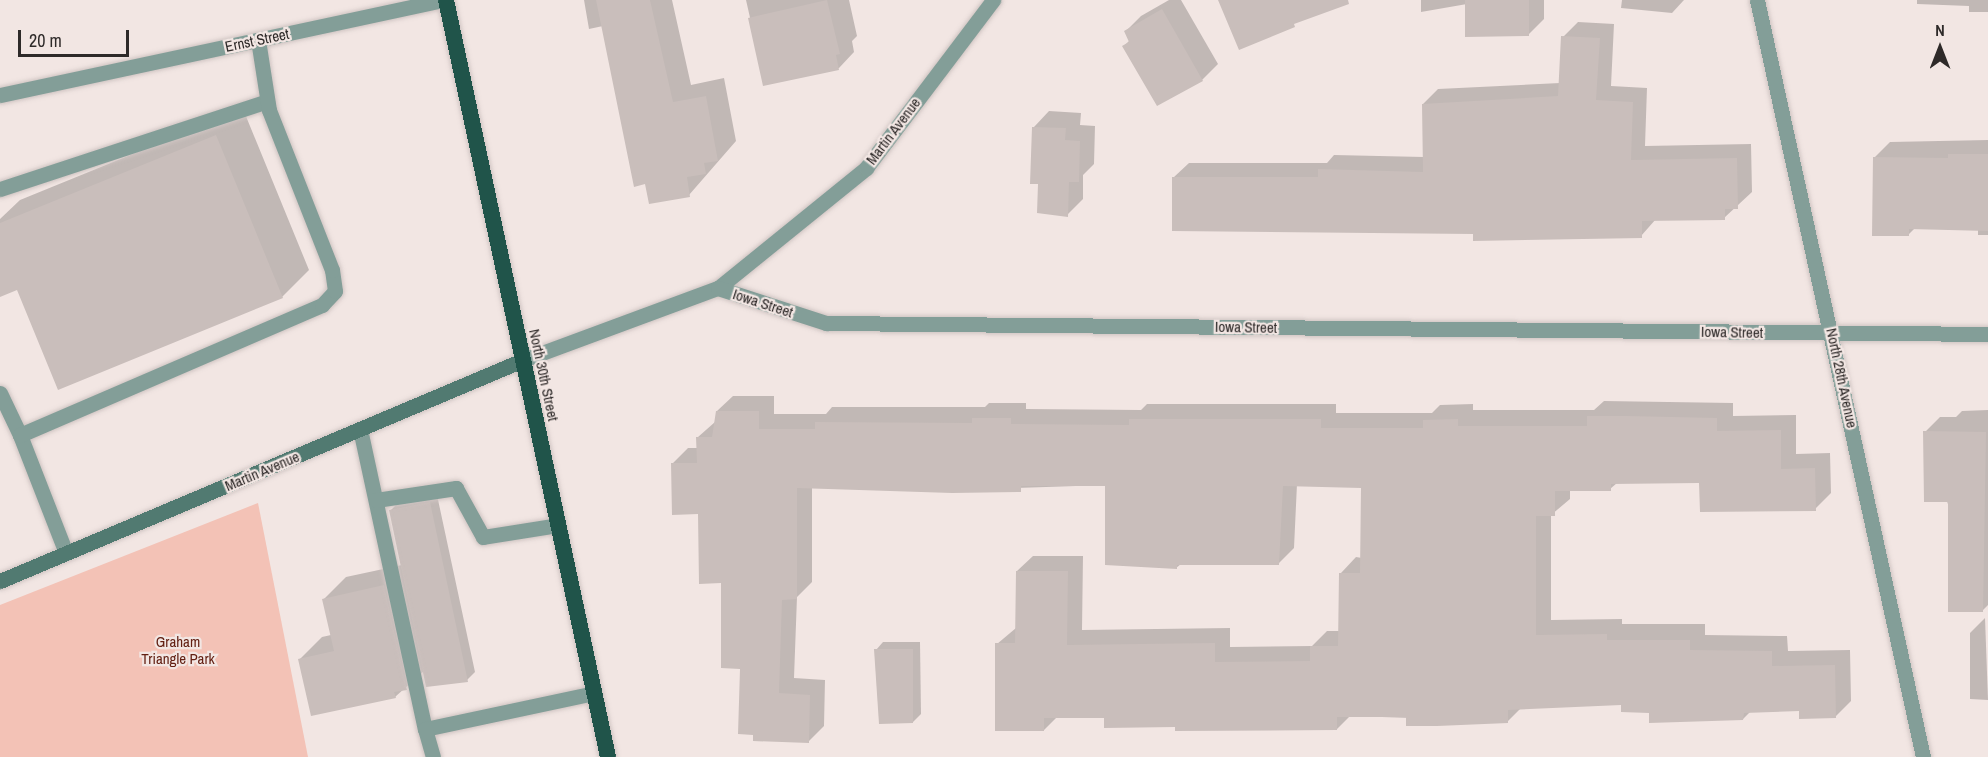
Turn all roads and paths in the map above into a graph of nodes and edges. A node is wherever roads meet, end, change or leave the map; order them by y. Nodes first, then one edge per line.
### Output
1 (445, 0) edge
2 (993, 0) edge
3 (1757, 0) edge
4 (258, 40) junction
5 (0, 95) edge
6 (267, 100) junction
7 (0, 189) edge
8 (718, 288) junction
9 (1832, 333) junction
10 (1988, 334) edge
11 (523, 360) junction
12 (0, 393) edge
13 (360, 429) junction
14 (20, 435) junction
15 (376, 500) junction
16 (558, 525) junction
17 (66, 553) junction
18 (0, 580) edge
19 (594, 693) junction
20 (425, 729) junction
21 (433, 757) edge
22 (608, 757) edge
23 (1923, 757) edge

1 - 4 street, Ernst Street
1 - 11 highway, North 30th Street
2 - 8 street, Martin Avenue
3 - 9 street, North 28th Avenue
4 - 5 street, Ernst Street
4 - 6 street
6 - 7 street
6 - 14 street
8 - 9 street, Iowa Street
8 - 11 street, Iowa Street
9 - 10 street, Iowa Street
9 - 23 street, North 28th Avenue
11 - 13 main road, Martin Avenue
11 - 16 highway, North 30th Street
12 - 14 street
13 - 15 street
13 - 17 main road, Martin Avenue
14 - 17 street
15 - 16 street
15 - 20 street
16 - 19 highway, North 30th Street
17 - 18 main road, Martin Avenue
19 - 20 street
19 - 22 highway, North 30th Street
20 - 21 street

